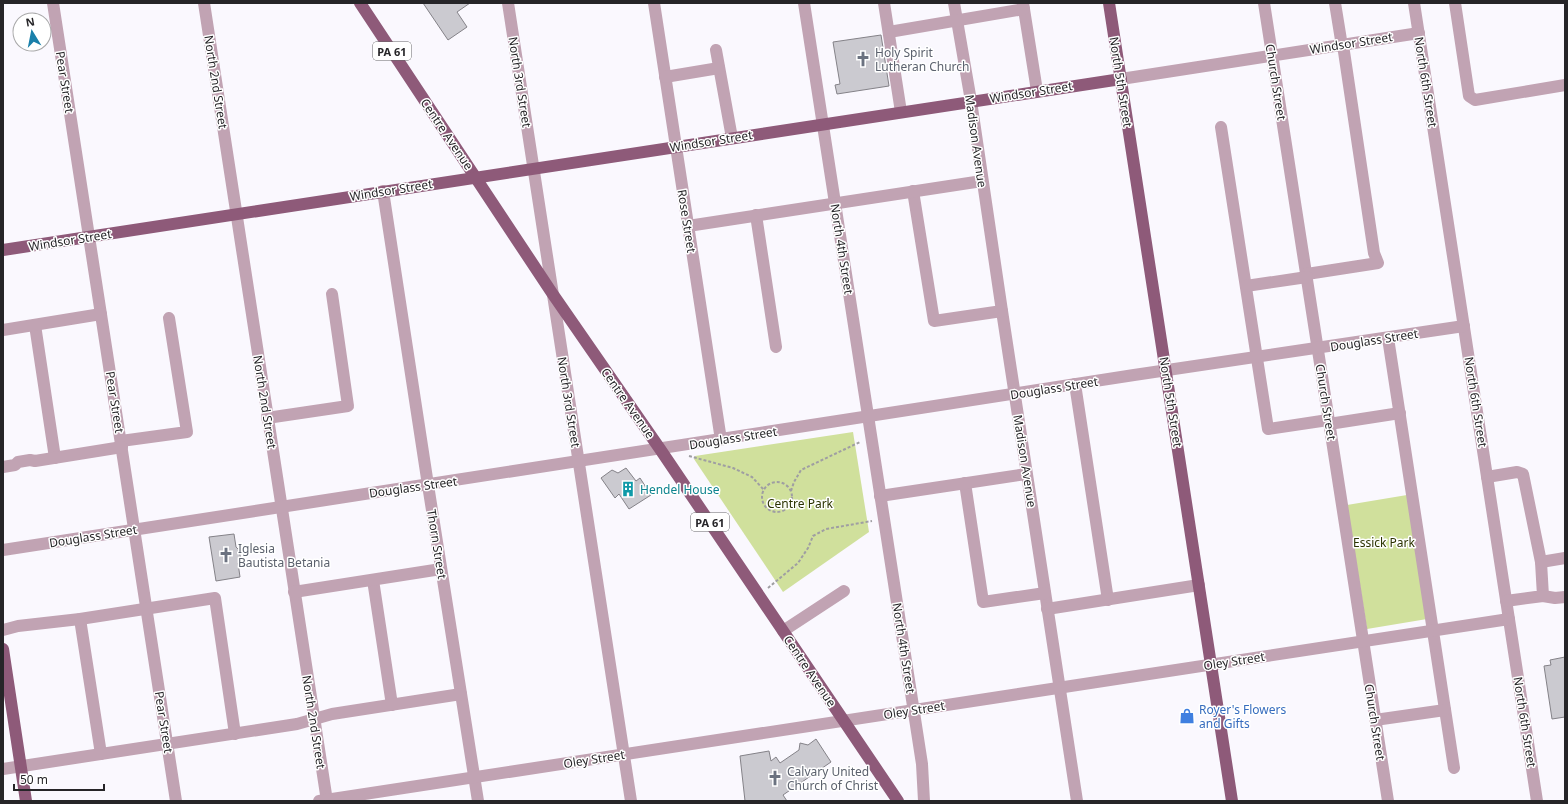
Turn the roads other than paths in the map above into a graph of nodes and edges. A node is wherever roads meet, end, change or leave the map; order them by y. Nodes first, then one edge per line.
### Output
1 (53, 3) edge
2 (204, 3) edge
3 (360, 3) edge
4 (508, 3) edge
5 (654, 3) edge
6 (804, 3) edge
7 (884, 3) edge
8 (954, 3) edge
9 (1109, 3) edge
10 (1264, 3) edge
11 (1335, 3) edge
12 (1414, 3) edge
13 (1455, 3) edge
14 (1024, 6) edge
15 (957, 21) junction
16 (889, 32) junction
17 (1419, 33) junction
18 (1343, 45) junction
19 (716, 50) dead end
20 (1272, 56) junction
21 (719, 68) junction
22 (665, 77) junction
23 (1121, 78) junction
24 (1565, 85) edge
25 (1037, 91) junction
26 (971, 101) junction
27 (901, 112) junction
28 (822, 124) junction
29 (1221, 127) dead end
30 (732, 138) junction
31 (676, 146) junction
32 (533, 168) junction
33 (476, 177) junction
34 (982, 181) junction
35 (383, 191) junction
36 (913, 191) junction
37 (834, 203) junction
38 (236, 214) junction
39 (756, 215) junction
40 (688, 226) junction
41 (89, 237) junction
42 (3, 250) edge
43 (1307, 276) junction
44 (1246, 286) junction
45 (552, 293) junction
46 (332, 294) dead end
47 (1002, 311) junction
48 (102, 314) junction
49 (169, 318) dead end
50 (35, 325) junction
51 (1464, 326) junction
52 (3, 330) edge
53 (1388, 338) junction
54 (776, 348) dead end
55 (1318, 348) junction
56 (1257, 358) junction
57 (1166, 371) junction
58 (1075, 384) junction
59 (1014, 394) junction
60 (1400, 413) junction
61 (868, 417) junction
62 (267, 418) junction
63 (1329, 422) junction
64 (721, 440) junction
65 (122, 444) junction
66 (660, 449) junction
67 (55, 458) junction
68 (578, 461) junction
69 (3, 467) edge
70 (1026, 474) junction
71 (1487, 477) junction
72 (964, 483) junction
73 (428, 485) junction
74 (880, 496) junction
75 (281, 507) junction
76 (135, 530) junction
77 (3, 550) edge
78 (1565, 558) edge
79 (1541, 562) junction
80 (441, 569) junction
81 (373, 580) junction
82 (1199, 585) junction
83 (844, 591) dead end
84 (294, 592) junction
85 (1045, 593) junction
86 (1543, 596) junction
87 (1565, 597) edge
88 (1108, 600) junction
89 (1506, 601) junction
90 (147, 609) junction
91 (1047, 609) junction
92 (80, 619) junction
93 (1509, 619) junction
94 (3, 630) edge
95 (783, 631) junction
96 (1432, 631) junction
97 (1362, 641) junction
98 (3, 649) edge
99 (1211, 664) junction
100 (1060, 688) junction
101 (461, 694) junction
102 (392, 705) junction
103 (914, 710) junction
104 (1445, 710) junction
105 (314, 719) junction
106 (1375, 720) junction
107 (844, 721) junction
108 (235, 734) junction
109 (168, 744) junction
110 (101, 754) junction
111 (624, 754) junction
112 (21, 766) junction
113 (1454, 768) dead end
114 (3, 769) edge
115 (474, 777) junction
116 (26, 801) edge
117 (176, 801) edge
118 (324, 801) edge
119 (478, 801) edge
120 (631, 801) edge
121 (898, 801) edge
122 (924, 801) edge
123 (1077, 801) edge
124 (1232, 801) edge
125 (1388, 801) edge
126 (1537, 801) edge

1 - 41 street, Pear Street
2 - 38 street, North 2nd Street
3 - 33 main road, Centre Avenue / PA 61
4 - 32 street, North 3rd Street
5 - 22 street, Rose Street
6 - 28 street, North 4th Street
7 - 16 street
8 - 15 street, Madison Avenue
9 - 23 main road, North 5th Street
10 - 20 street, Church Street
11 - 18 street
12 - 17 street, North 6th Street
13 - 24 street
14 - 15 street
14 - 25 street
15 - 16 street
15 - 26 street, Madison Avenue
16 - 27 street
17 - 18 street, Windsor Street
17 - 51 street, North 6th Street
18 - 20 street, Windsor Street
18 - 43 street
19 - 21 street
20 - 23 street, Windsor Street
20 - 43 street, Church Street
21 - 22 street
21 - 30 street
22 - 31 street, Rose Street
23 - 25 main road, Windsor Street
23 - 57 main road, North 5th Street
25 - 26 main road, Windsor Street
26 - 27 main road, Windsor Street
26 - 34 street, Madison Avenue
27 - 28 main road, Windsor Street
28 - 30 main road, Windsor Street
28 - 37 street, North 4th Street
29 - 44 street
30 - 31 main road, Windsor Street
31 - 32 main road, Windsor Street
31 - 40 street, Rose Street
32 - 33 main road, Windsor Street
32 - 45 street, North 3rd Street
33 - 35 main road, Windsor Street
33 - 45 main road, Centre Avenue / PA 61
34 - 36 street
34 - 47 street, Madison Avenue
35 - 38 main road, Windsor Street
35 - 73 street, Thorn Street
36 - 37 street
36 - 47 street
37 - 39 street
37 - 61 street, North 4th Street
38 - 41 main road, Windsor Street
38 - 62 street, North 2nd Street
39 - 40 street
39 - 54 street
40 - 64 street, Rose Street
41 - 42 main road, Windsor Street
41 - 48 street, Pear Street
43 - 44 street
43 - 55 street, Church Street
44 - 56 street
45 - 66 main road, Centre Avenue / PA 61
45 - 68 street, North 3rd Street
46 - 62 street
47 - 59 street, Madison Avenue
48 - 50 street
48 - 65 street, Pear Street
49 - 65 street
50 - 52 street
50 - 67 street
51 - 53 street, Douglass Street
51 - 71 street, North 6th Street
53 - 55 street, Douglass Street
53 - 60 street
55 - 56 street, Douglass Street
55 - 63 street, Church Street
56 - 57 street, Douglass Street
56 - 63 street
57 - 58 street, Douglass Street
57 - 82 main road, North 5th Street
58 - 59 street, Douglass Street
58 - 88 street
59 - 61 street, Douglass Street
59 - 70 street, Madison Avenue
60 - 63 street
60 - 96 street
61 - 64 street, Douglass Street
61 - 74 street, North 4th Street
62 - 75 street, North 2nd Street
63 - 97 street, Church Street
64 - 66 street, Douglass Street
65 - 67 street
65 - 76 street, Pear Street
66 - 68 street, Douglass Street
66 - 95 main road, Centre Avenue / PA 61
67 - 69 street
68 - 73 street, Douglass Street
68 - 111 street, North 3rd Street
70 - 72 street
70 - 85 street, Madison Avenue
71 - 79 street
71 - 89 street, North 6th Street
72 - 74 street
72 - 85 street
73 - 75 street, Douglass Street
73 - 80 street, Thorn Street
74 - 103 street, North 4th Street
75 - 76 street, Douglass Street
75 - 84 street, North 2nd Street
76 - 77 street, Douglass Street
76 - 90 street, Pear Street
78 - 79 street
79 - 86 street
80 - 81 street
80 - 101 street, Thorn Street
81 - 84 street
81 - 102 street
82 - 88 street
82 - 99 main road, North 5th Street
83 - 95 street
84 - 105 street, North 2nd Street
85 - 91 street, Madison Avenue
86 - 87 street
86 - 89 street
88 - 91 street
89 - 93 street, North 6th Street
90 - 92 street
90 - 108 street
90 - 109 street, Pear Street
91 - 100 street, Madison Avenue
92 - 94 street
92 - 110 street
93 - 96 street, Oley Street
93 - 126 street, North 6th Street
95 - 107 main road, Centre Avenue / PA 61
96 - 97 street, Oley Street
96 - 104 street
97 - 99 street, Oley Street
97 - 106 street, Church Street
98 - 112 main road
99 - 100 street, Oley Street
99 - 124 main road, North 5th Street
100 - 103 street, Oley Street
100 - 123 street, Madison Avenue
101 - 102 street
101 - 115 street, Thorn Street
102 - 105 street
103 - 107 street, Oley Street
103 - 122 street, North 4th Street
104 - 106 street
104 - 113 street
105 - 108 street
105 - 118 street, North 2nd Street
106 - 125 street, Church Street
107 - 111 street, Oley Street
107 - 121 main road, Centre Avenue / PA 61
108 - 109 street
109 - 110 street
109 - 117 street, Pear Street
110 - 112 street
111 - 115 street, Oley Street
111 - 120 street, North 3rd Street
112 - 114 street
112 - 116 main road
115 - 118 street, Oley Street
115 - 119 street, Thorn Street

